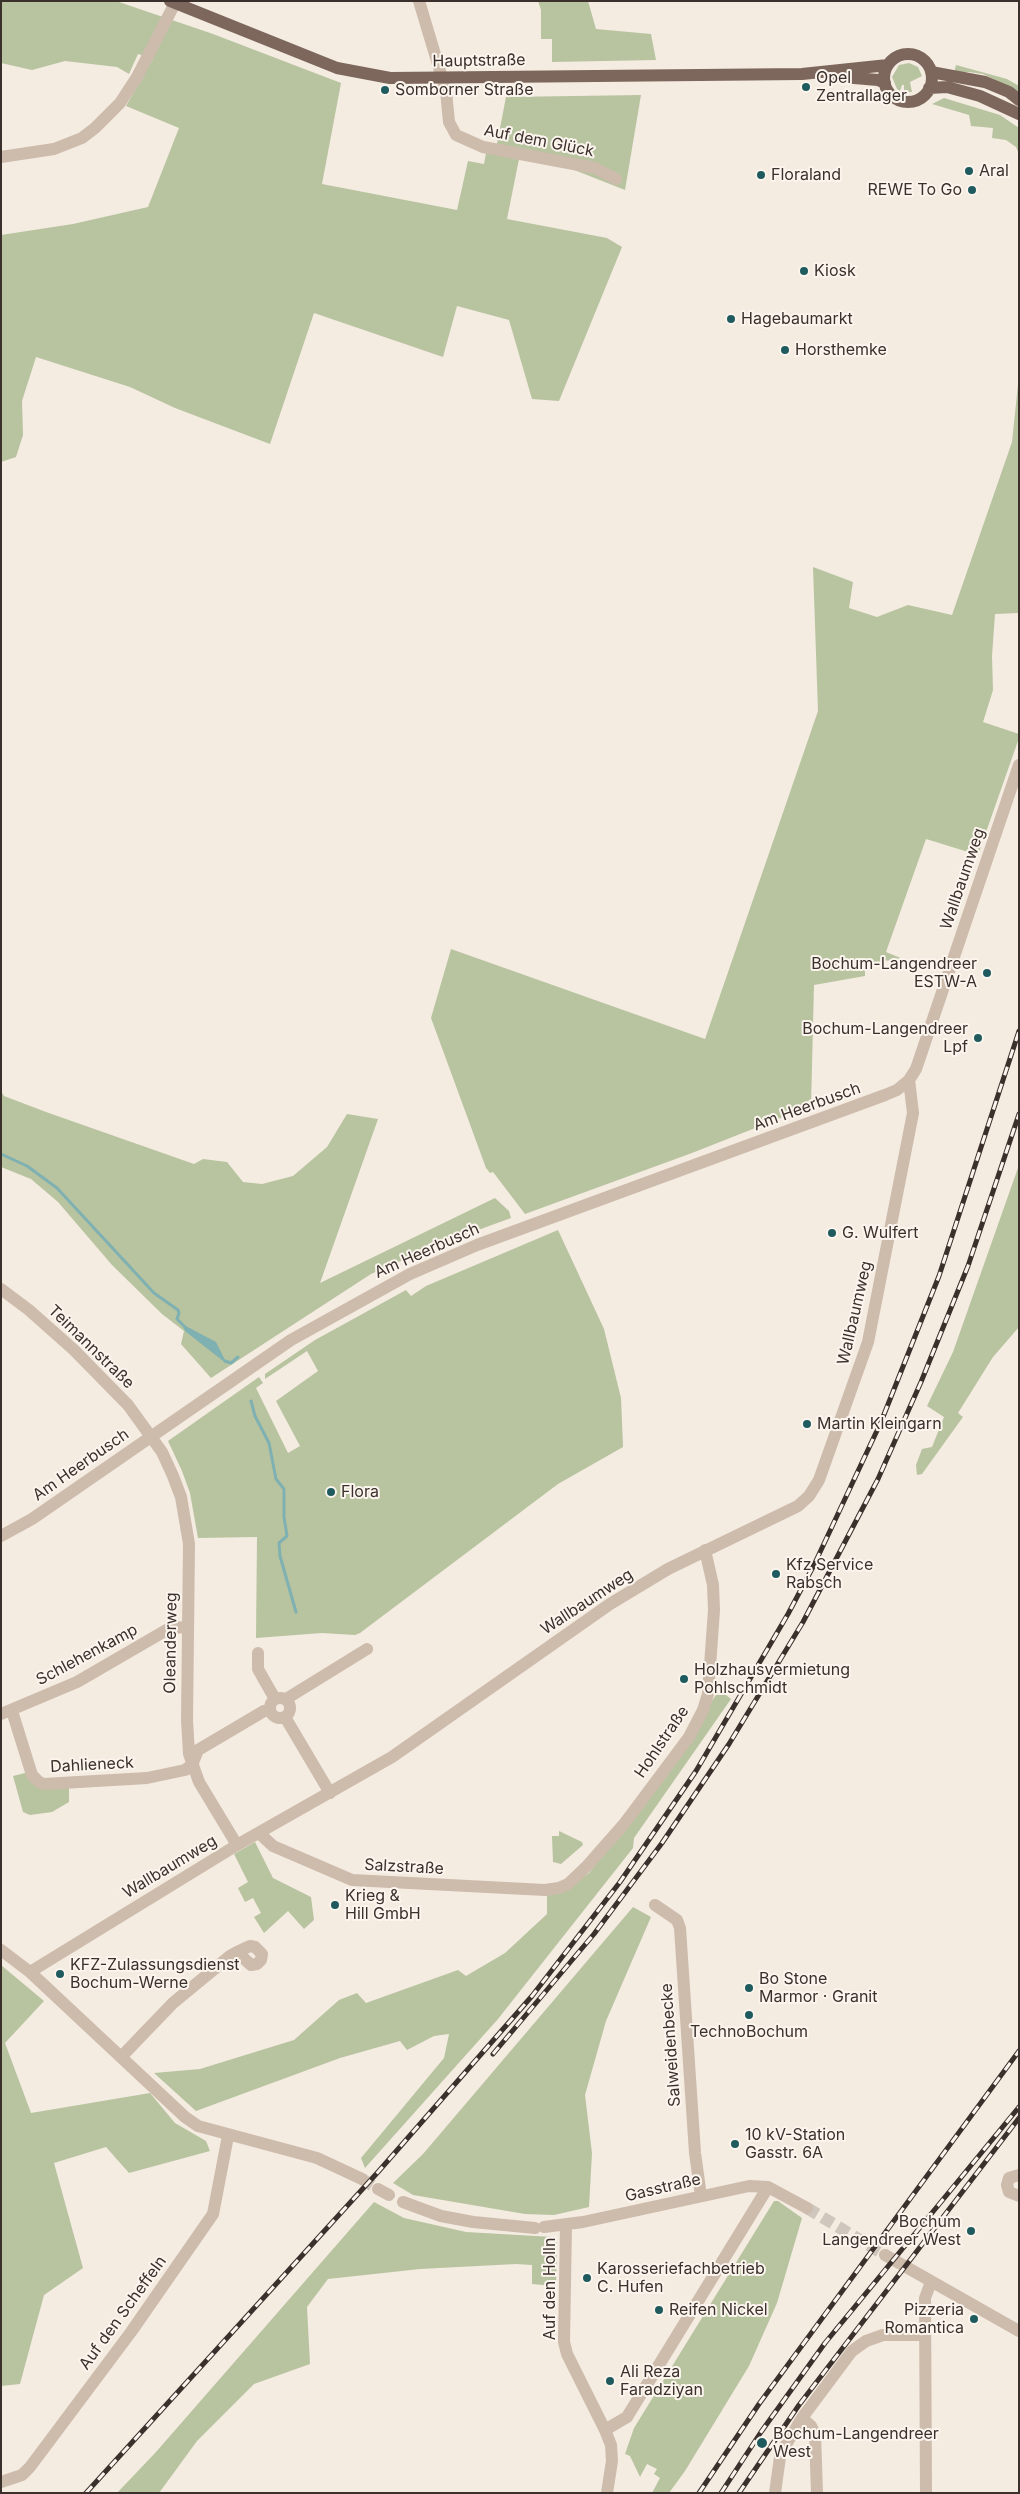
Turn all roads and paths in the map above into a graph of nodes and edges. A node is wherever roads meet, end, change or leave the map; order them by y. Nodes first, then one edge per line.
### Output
1 (420, 1) edge
2 (172, 2) edge
3 (888, 65) junction
4 (931, 72) junction
5 (802, 74) junction
6 (443, 78) junction
7 (885, 83) junction
8 (929, 88) junction
9 (1019, 100) edge
10 (1019, 114) edge
11 (1, 157) edge
12 (616, 178) dead end
13 (1019, 765) edge
14 (909, 1080) junction
15 (1, 1289) edge
16 (151, 1437) junction
17 (1, 1536) edge
18 (705, 1550) junction
19 (188, 1626) junction
20 (367, 1649) dead end
21 (258, 1654) dead end
22 (277, 1703) junction
23 (6, 1712) edge
24 (192, 1765) junction
25 (330, 1793) junction
26 (259, 1833) junction
27 (237, 1845) junction
28 (559, 1888) joint
29 (654, 1905) dead end
30 (1, 1950) edge
31 (237, 1952) dead end
32 (30, 1972) junction
33 (122, 2056) junction
34 (228, 2136) junction
35 (1019, 2174) edge
36 (362, 2179) tunnel mouth
37 (768, 2187) junction
38 (378, 2189) tunnel mouth
39 (389, 2195) dead end
40 (701, 2196) junction
41 (1019, 2196) edge
42 (403, 2202) dead end
43 (807, 2208) tunnel mouth
44 (566, 2225) junction
45 (885, 2255) tunnel mouth
46 (931, 2282) junction
47 (1019, 2331) edge
48 (925, 2335) junction
49 (802, 2418) junction
50 (605, 2430) junction
51 (1, 2482) edge
52 (607, 2493) edge
53 (775, 2493) edge
54 (817, 2493) edge
55 (926, 2493) edge

1 - 6 street
2 - 6 main road, Hauptstraße
2 - 11 street
3 - 4 main road, Hauptstraße
3 - 5 main road, Hauptstraße
3 - 7 main road
4 - 8 main road
4 - 9 main road
5 - 6 main road, Hauptstraße
5 - 7 main road, Hauptstraße
6 - 12 street, Auf dem Glück
7 - 8 main road
8 - 10 main road
13 - 14 street, Wallbaumweg
14 - 16 street, Am Heerbusch
14 - 18 street, Wallbaumweg
15 - 16 street, Teimannstraße
16 - 17 street, Am Heerbusch
16 - 19 street, Oleanderweg
18 - 25 street, Wallbaumweg
18 - 28 street, Hohlstraße
19 - 23 street, Schlehenkamp
19 - 24 street, Oleanderweg
20 - 22 street
21 - 22 street
22 - 24 street
22 - 25 street
23 - 24 street, Dahlieneck
24 - 27 street, Oleanderweg
25 - 26 street, Wallbaumweg
26 - 27 street, Wallbaumweg
26 - 28 street, Salzstraße
27 - 32 street, Wallbaumweg
29 - 40 street, Salweidenbecke
30 - 32 street
31 - 33 street
32 - 33 street
33 - 34 street
34 - 36 street
34 - 51 street, Auf den Scheffeln
35 - 41 street
37 - 40 street, Gasstraße
37 - 43 street
37 - 50 street
38 - 39 street
40 - 44 street, Gasstraße
42 - 44 street, Gasstraße
44 - 50 street, Auf den Holln
45 - 46 street
46 - 47 street
46 - 48 street
48 - 49 street
48 - 55 street
49 - 53 street
49 - 54 street
50 - 52 street, Auf den Holln

